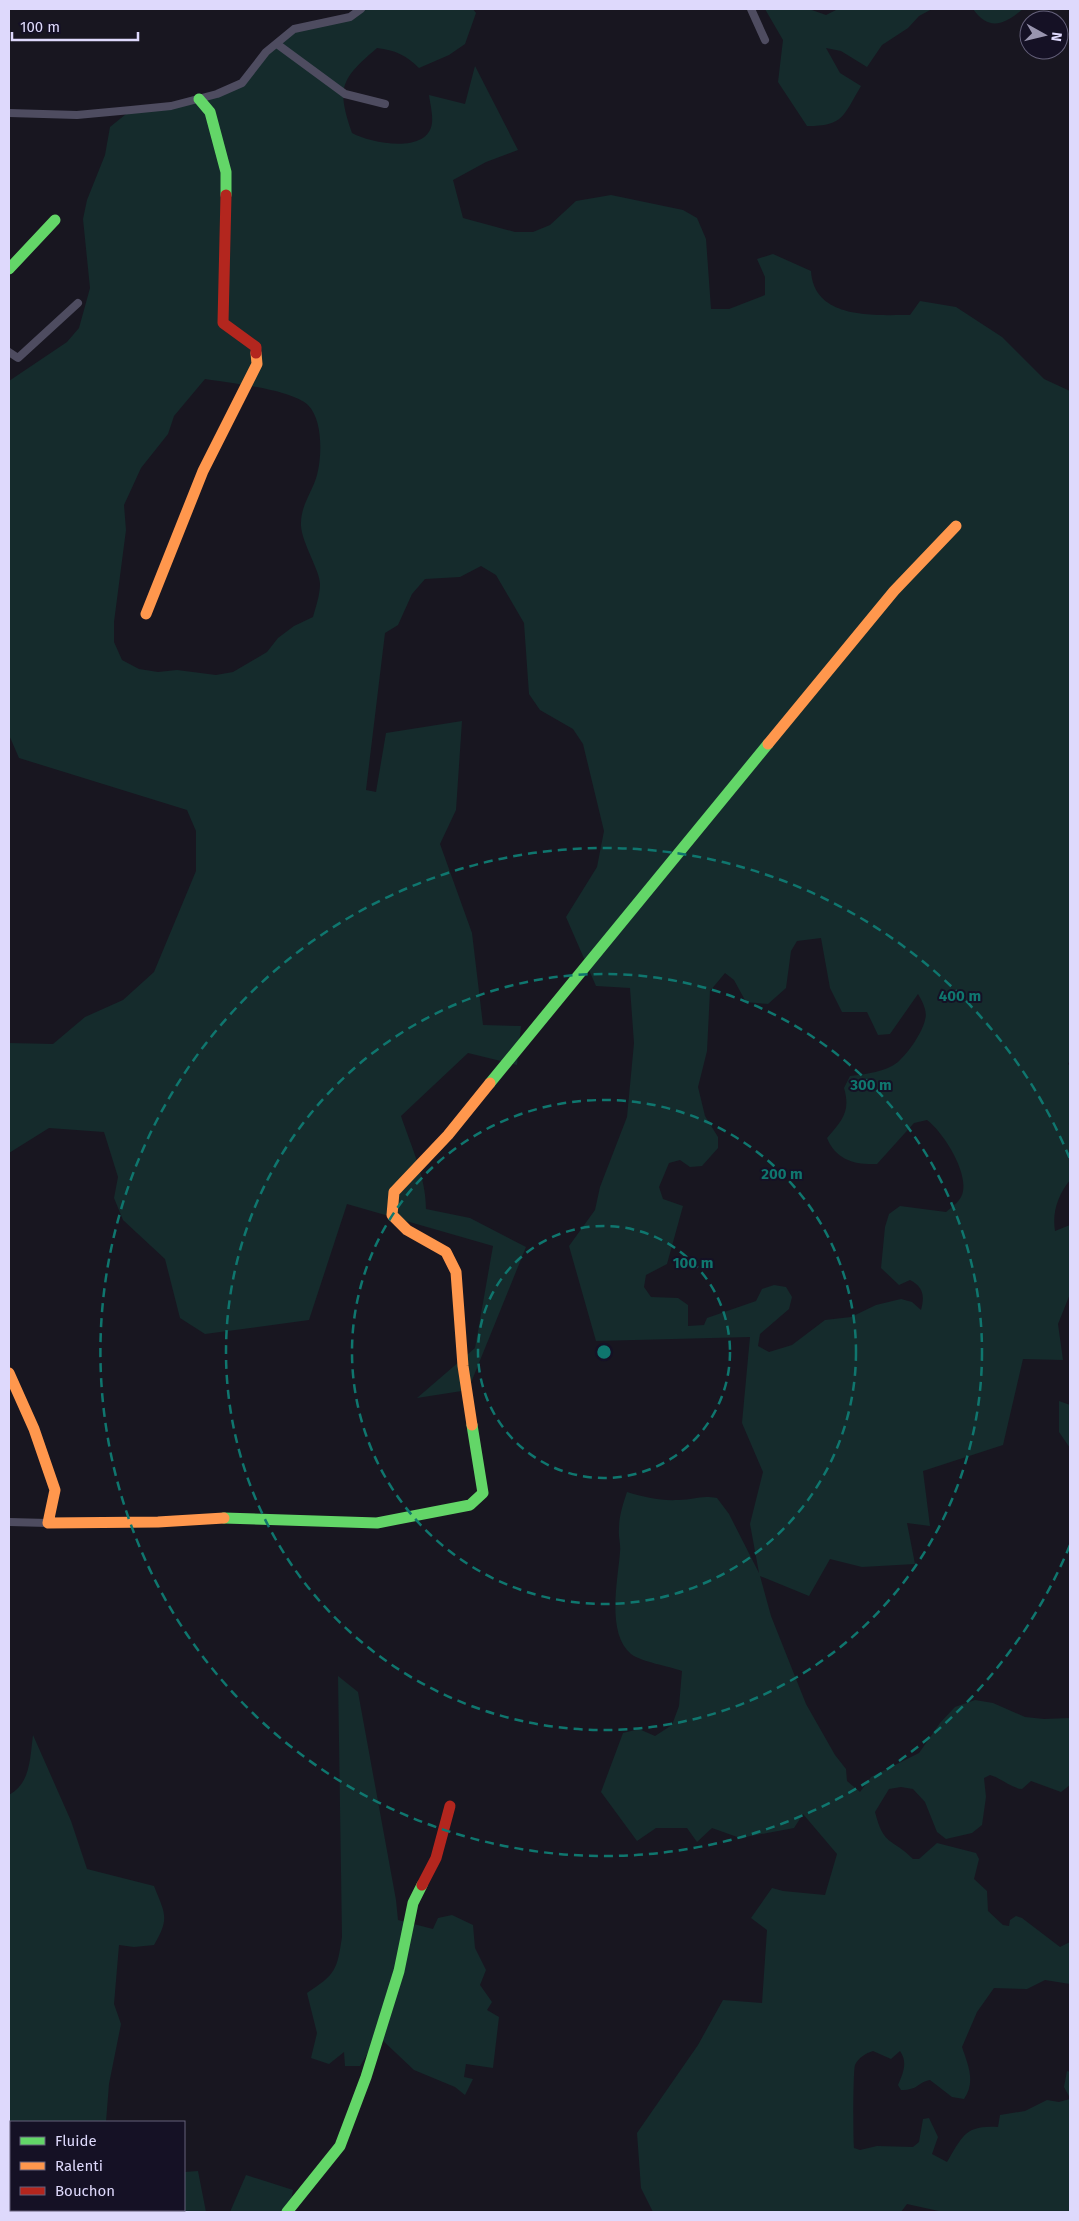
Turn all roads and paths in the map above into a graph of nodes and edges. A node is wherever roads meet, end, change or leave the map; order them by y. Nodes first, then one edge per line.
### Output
1 (361, 9) edge
2 (751, 9) edge
3 (765, 40) dead end
4 (277, 44) junction
5 (198, 98) junction
6 (386, 104) dead end
7 (9, 113) edge
8 (55, 220) dead end
9 (10, 266) edge
10 (78, 302) dead end
11 (9, 352) edge
12 (956, 526) dead end
13 (146, 614) dead end
14 (9, 1373) edge
15 (9, 1522) edge
16 (48, 1523) junction
17 (450, 1806) dead end
18 (288, 2212) edge

1 - 4 street
2 - 3 street
4 - 5 street
4 - 6 street
5 - 7 street
5 - 13 street
8 - 9 street
10 - 11 street
12 - 16 street
14 - 16 street
15 - 16 street
17 - 18 street

